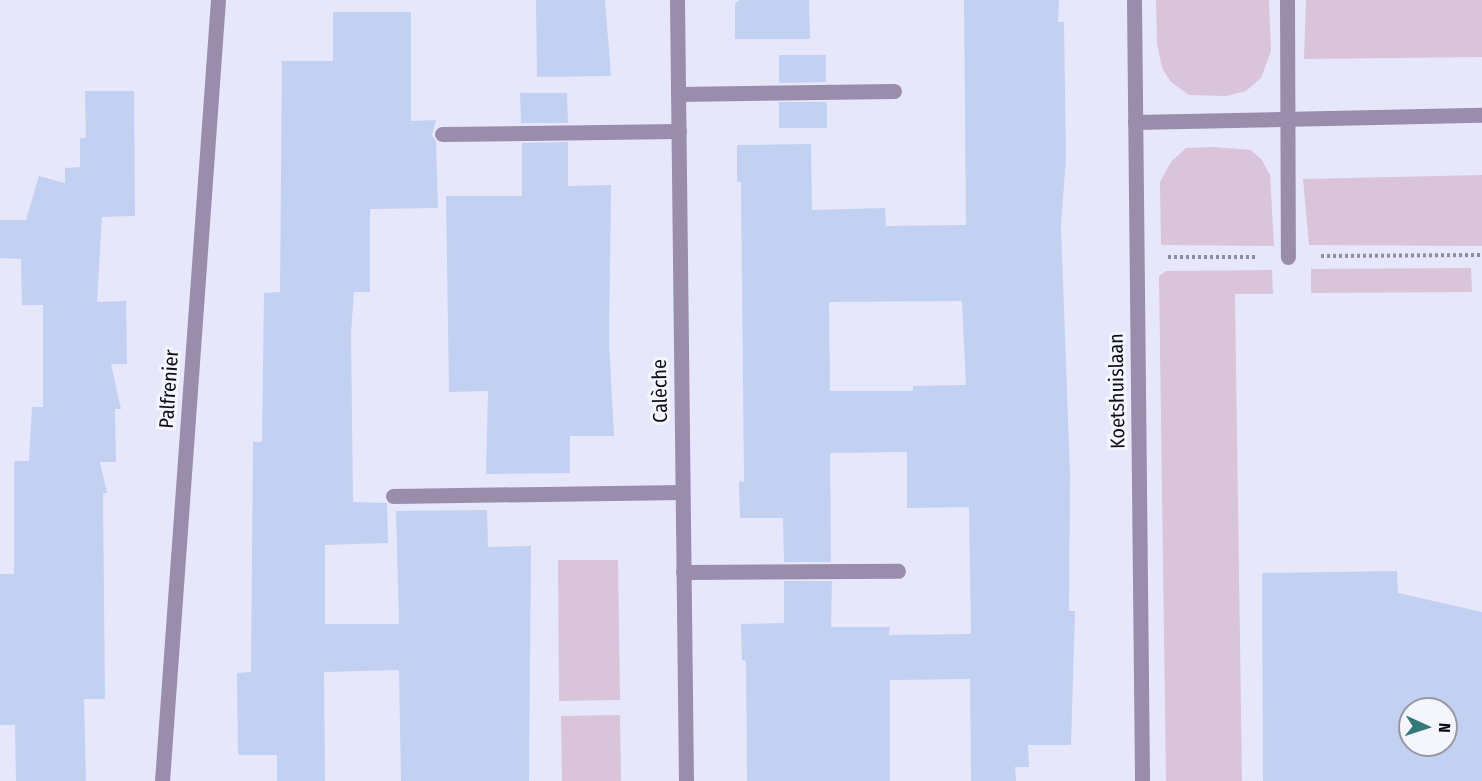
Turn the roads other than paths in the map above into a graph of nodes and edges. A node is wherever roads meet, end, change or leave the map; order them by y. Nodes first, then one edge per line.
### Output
1 (218, 0) edge
2 (677, 0) edge
3 (1134, 0) edge
4 (1287, 0) edge
5 (894, 91) dead end
6 (678, 94) junction
7 (1482, 116) edge
8 (1286, 117) junction
9 (1135, 122) junction
10 (679, 131) junction
11 (442, 134) dead end
12 (1288, 257) dead end
13 (682, 492) junction
14 (393, 496) dead end
15 (898, 571) dead end
16 (683, 572) junction
17 (162, 781) edge
18 (686, 781) edge
19 (1142, 781) edge

1 - 17 street, Palfrenier
2 - 6 street, Calèche
3 - 9 street, Koetshuislaan
4 - 8 street
5 - 6 street
6 - 10 street, Calèche
7 - 8 street
8 - 9 street
8 - 12 street
9 - 19 street, Koetshuislaan
10 - 11 street
10 - 13 street, Calèche
13 - 14 street
13 - 16 street, Calèche
15 - 16 street
16 - 18 street, Calèche

